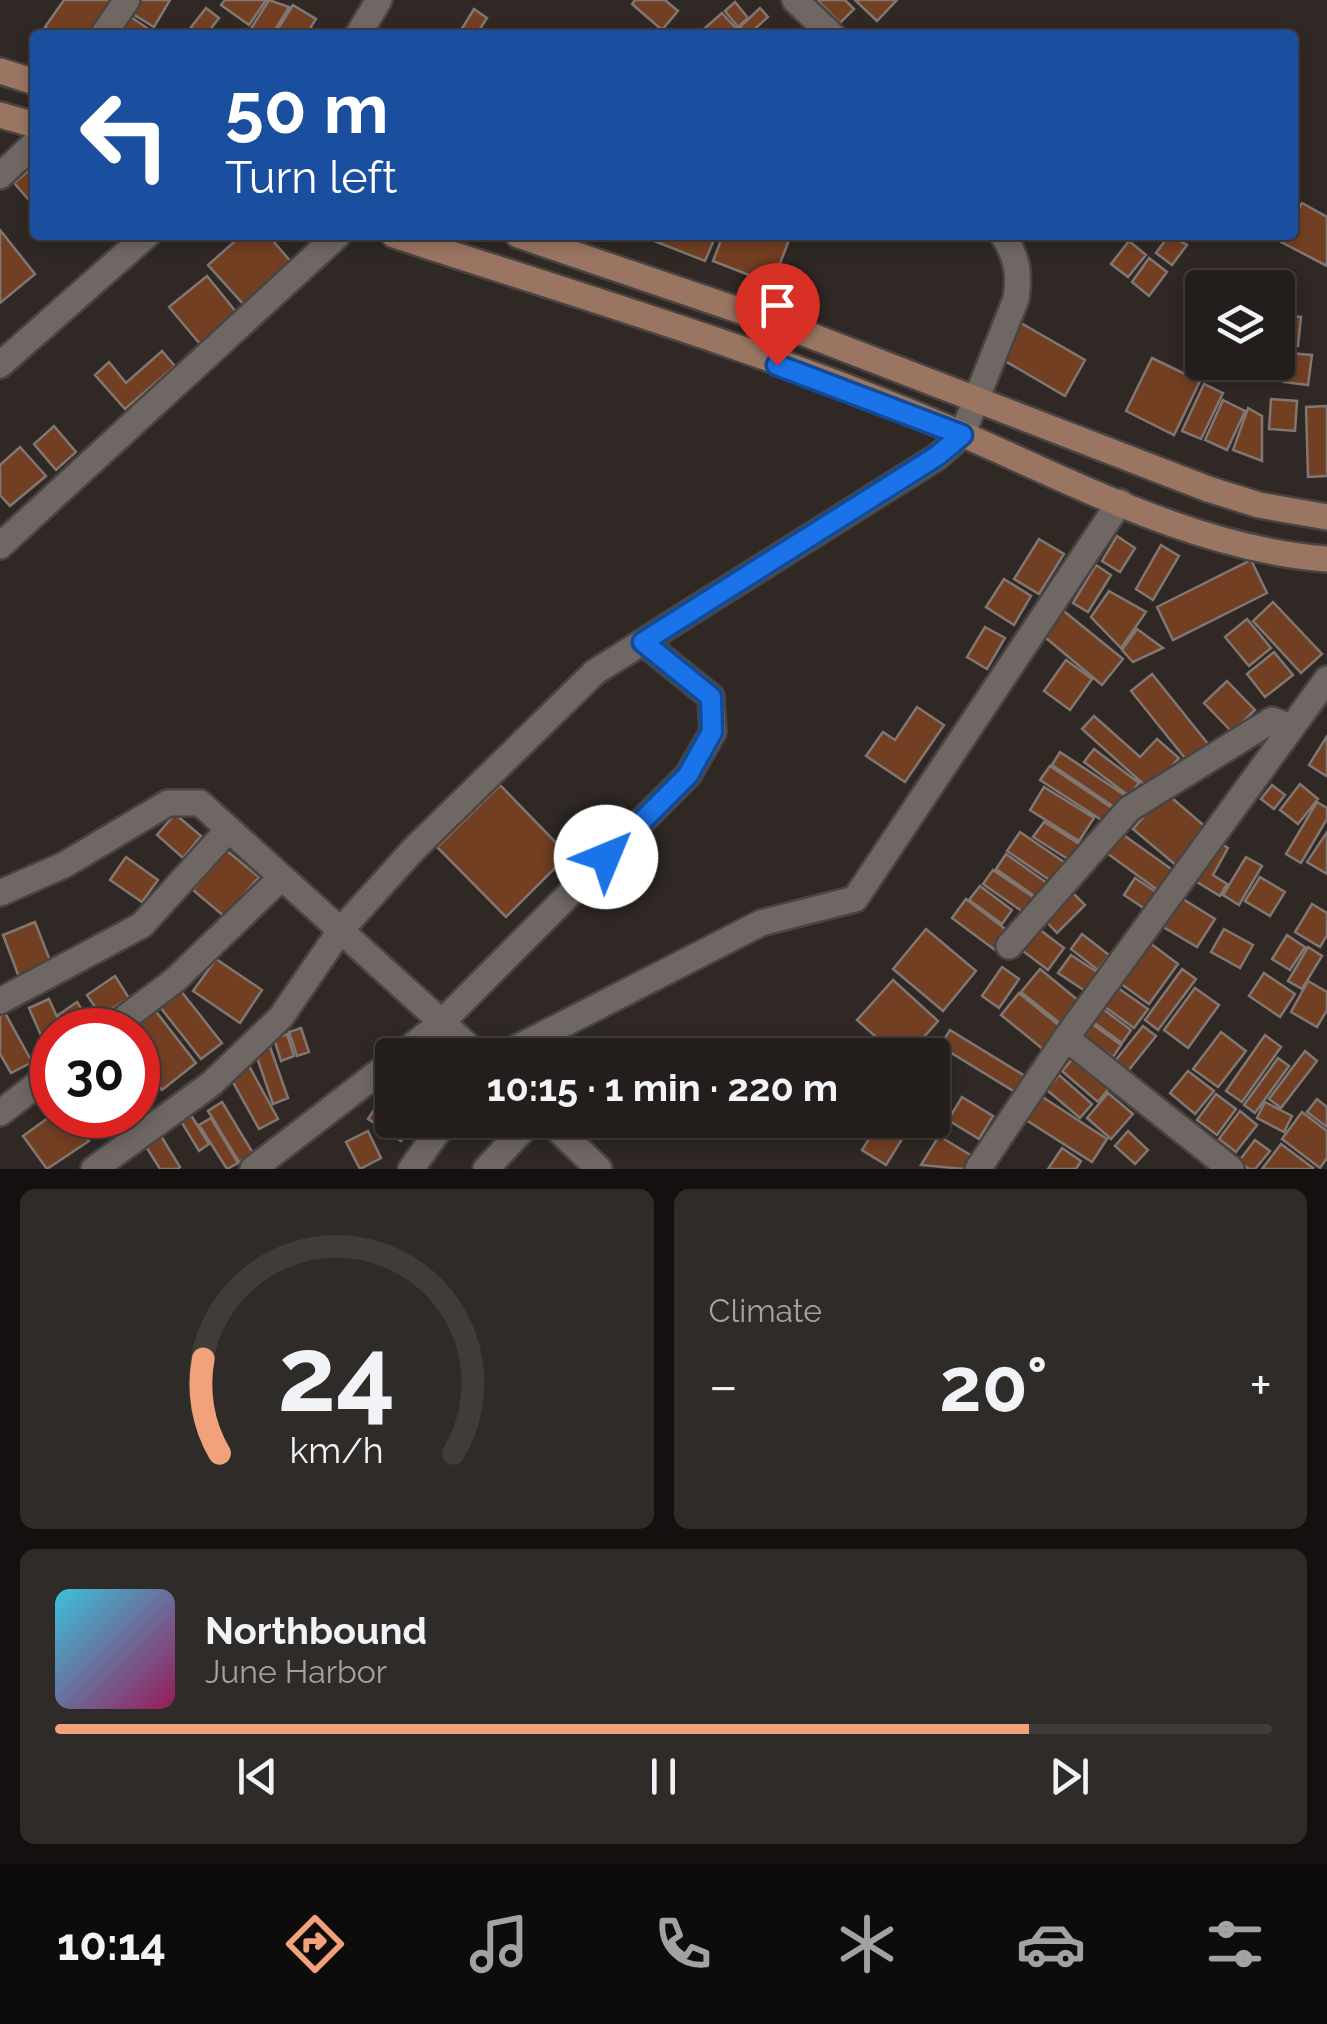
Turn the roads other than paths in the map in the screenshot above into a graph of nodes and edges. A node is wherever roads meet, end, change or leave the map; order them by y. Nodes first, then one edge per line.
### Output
1 (128, 0) edge
2 (379, 0) edge
3 (796, 0) edge
4 (107, 30) edge
5 (361, 30) edge
6 (827, 30) edge
7 (0, 71) edge
8 (30, 80) edge
9 (0, 114) edge
10 (30, 123) edge
11 (30, 149) edge
12 (0, 176) edge
13 (141, 240) edge
14 (333, 240) edge
15 (409, 240) edge
16 (532, 240) edge
17 (1006, 240) edge
18 (0, 365) edge
19 (977, 396) junction
20 (962, 435) junction
21 (1120, 502) junction
22 (1327, 517) edge
23 (0, 546) edge
24 (1327, 559) edge
25 (643, 642) junction
26 (1327, 679) edge
27 (1291, 727) junction
28 (229, 830) junction
29 (281, 878) junction
30 (0, 893) edge
31 (340, 931) junction
32 (1009, 946) dead end
33 (0, 1001) edge
34 (138, 1008) edge
35 (442, 1022) junction
36 (422, 1038) edge
37 (459, 1038) edge
38 (536, 1038) edge
39 (1066, 1038) junction
40 (375, 1075) edge
41 (30, 1090) edge
42 (0, 1112) edge
43 (433, 1138) edge
44 (515, 1138) edge
45 (567, 1138) edge
46 (989, 1165) edge
47 (94, 1169) edge
48 (253, 1169) edge
49 (410, 1169) edge
50 (486, 1169) edge
51 (600, 1169) edge
52 (1231, 1169) edge

1 - 4 street
2 - 5 street
3 - 6 street
7 - 8 main road
9 - 10 main road
11 - 12 street
13 - 18 street
14 - 23 street
15 - 20 main road
16 - 19 main road
17 - 19 street
19 - 20 street
19 - 22 main road
20 - 21 main road
20 - 25 street
21 - 24 main road
21 - 38 street
25 - 31 street
25 - 35 street
26 - 27 street
27 - 32 street
27 - 39 street
28 - 29 street
28 - 30 street
28 - 33 street
29 - 31 street
29 - 34 street
31 - 35 street
31 - 47 street
35 - 36 street
35 - 37 street
39 - 46 street
39 - 52 street
40 - 48 street
41 - 42 street
43 - 49 street
44 - 50 street
45 - 51 street

